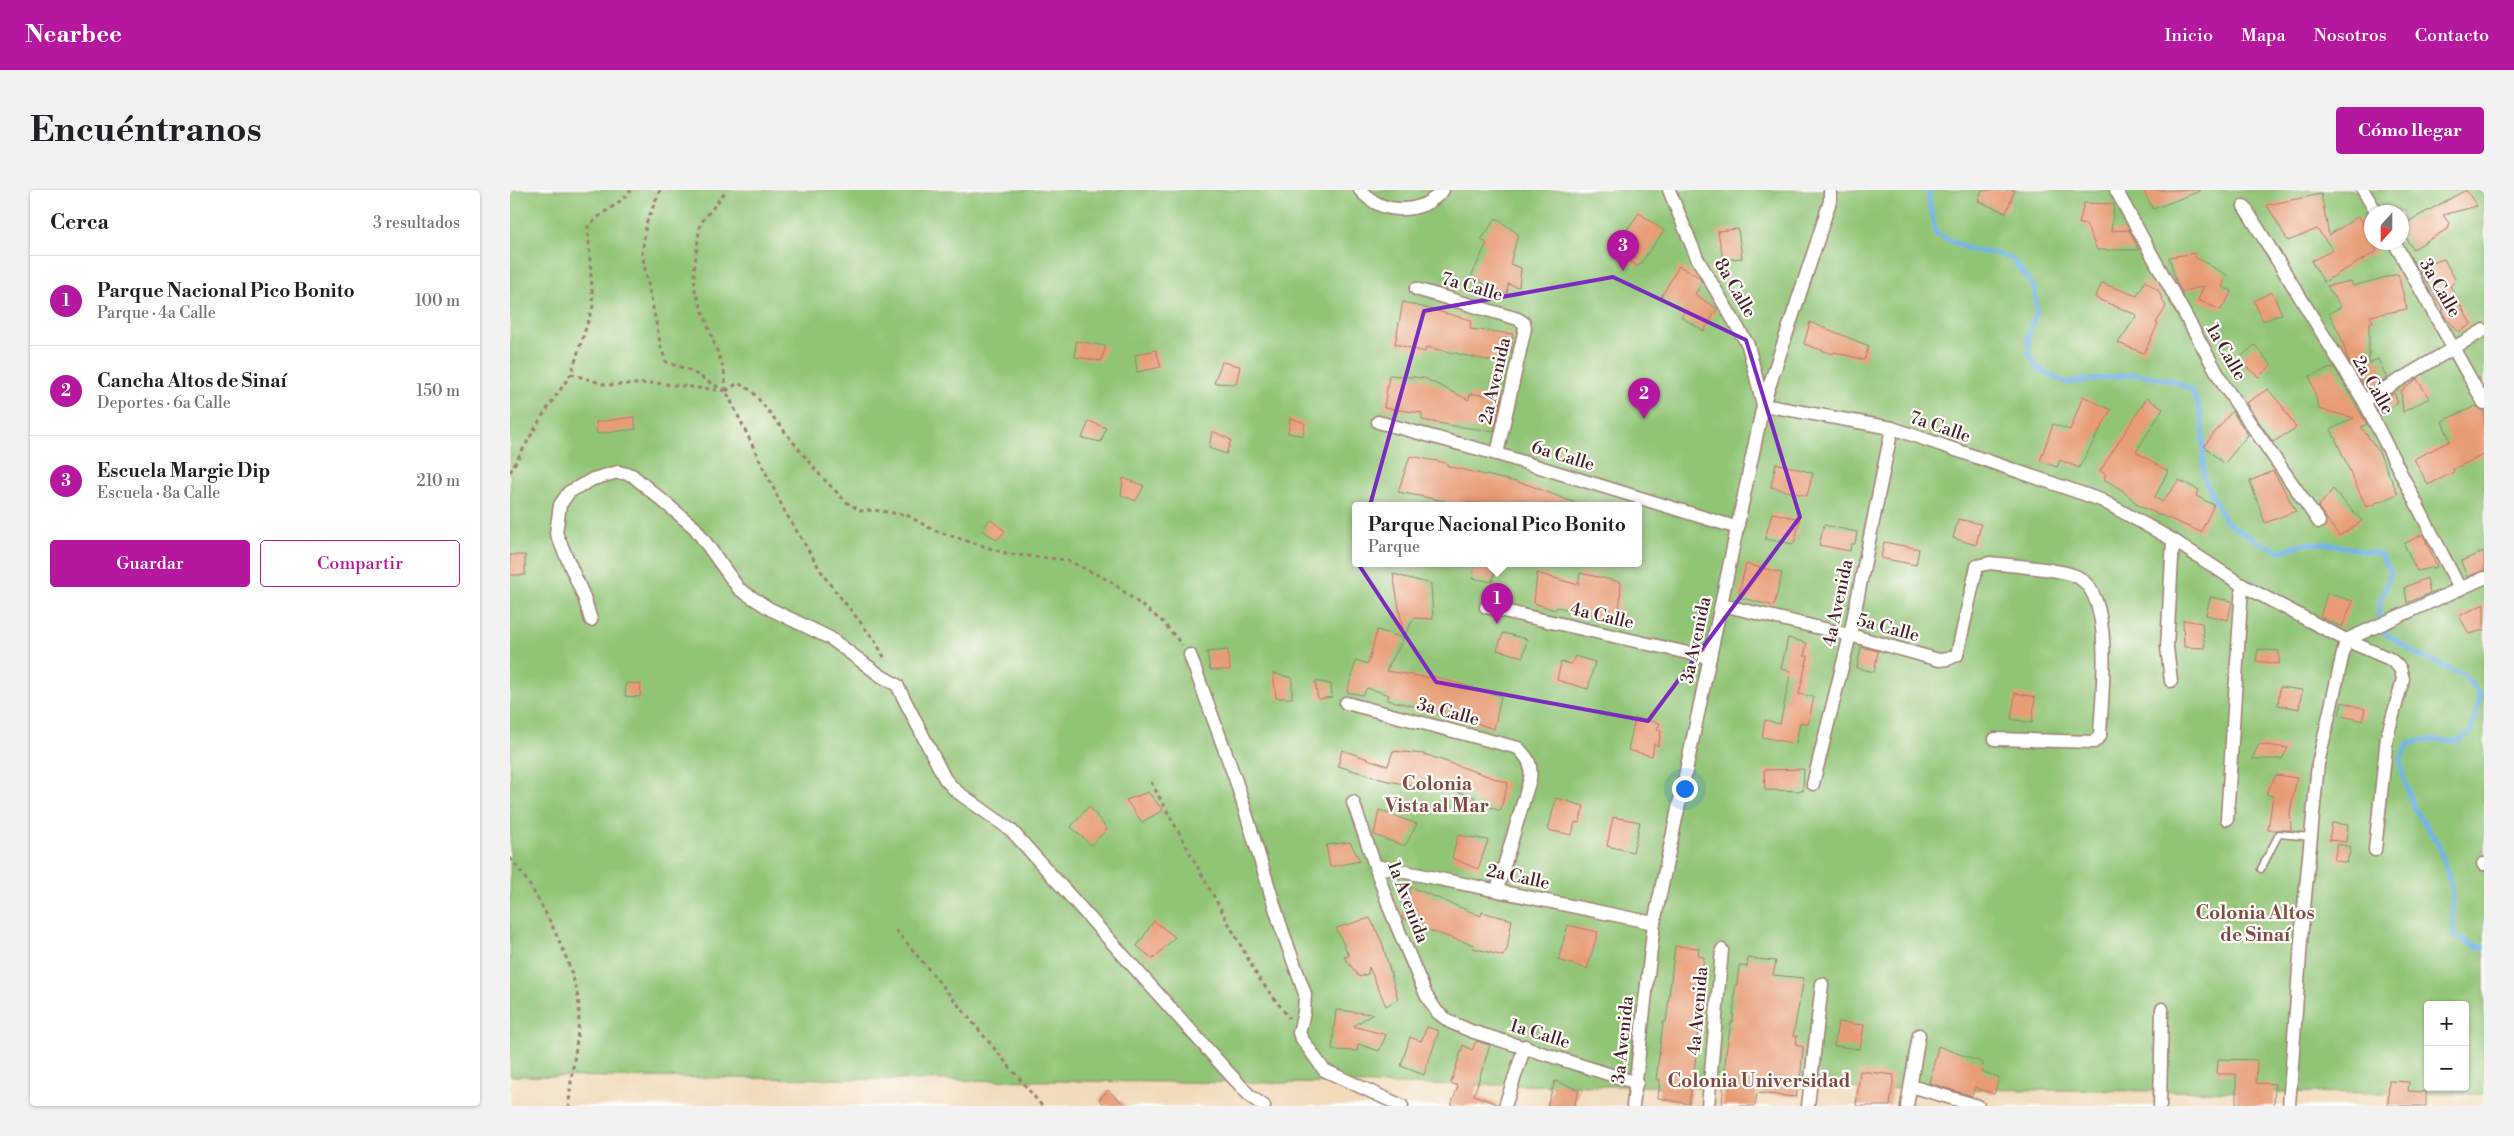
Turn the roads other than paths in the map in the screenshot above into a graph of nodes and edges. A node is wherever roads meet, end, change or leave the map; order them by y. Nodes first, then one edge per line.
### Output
1 (1360, 190) edge
2 (1443, 190) edge
3 (1669, 190) edge
4 (1830, 190) edge
5 (2116, 190) edge
6 (2364, 190) edge
7 (2372, 205) edge
8 (2244, 206) dead end
9 (2399, 250) edge
10 (1416, 289) dead end
11 (1518, 319) joint
12 (2484, 330) edge
13 (2454, 347) junction
14 (2364, 401) junction
15 (2484, 403) edge
16 (1764, 405) junction
17 (1378, 422) dead end
18 (1892, 428) junction
19 (1497, 454) junction
20 (2320, 522) dead end
21 (1738, 528) junction
22 (2173, 540) junction
23 (2484, 578) edge
24 (2242, 585) junction
25 (2460, 589) junction
26 (1722, 605) junction
27 (1486, 607) dead end
28 (591, 620) dead end
29 (1850, 635) junction
30 (2346, 640) junction
31 (1190, 655) road end
32 (1710, 658) junction
33 (2172, 681) dead end
34 (1346, 703) dead end
35 (1995, 739) dead end
36 (1813, 784) dead end
37 (1353, 802) dead end
38 (2227, 819) dead end
39 (2311, 837) junction
40 (2375, 850) dead end
41 (1376, 866) junction
42 (2261, 870) dead end
43 (1497, 890) junction
44 (1654, 923) junction
45 (1722, 950) dead end
46 (1822, 984) dead end
47 (2162, 1009) dead end
48 (1437, 1012) joint
49 (1919, 1035) dead end
50 (1525, 1046) junction
51 (1637, 1083) junction
52 (1911, 1086) junction
53 (1264, 1106) edge
54 (1402, 1106) edge
55 (1505, 1106) edge
56 (1633, 1106) edge
57 (1708, 1106) edge
58 (1808, 1106) edge
59 (1907, 1106) edge
60 (1978, 1106) edge
61 (2160, 1106) edge
62 (2289, 1106) edge

1 - 2 street
3 - 16 street, 8a Calle
4 - 16 street, 3a Avenida
5 - 20 street, 1a Calle
6 - 7 street
8 - 14 street, 2a Calle
9 - 13 street, 3a Calle
10 - 11 street, 7a Calle
11 - 19 street, 2a Avenida
12 - 13 street
13 - 14 street
13 - 15 street, 3a Calle
14 - 25 street, 2a Calle
16 - 18 street, 7a Calle
16 - 21 street, 3a Avenida
17 - 19 street, 6a Calle
18 - 22 street, 7a Calle
18 - 29 street, 4a Avenida
19 - 21 street, 6a Calle
21 - 26 street, 3a Avenida
22 - 24 street, 7a Calle
22 - 33 street
23 - 25 street
24 - 30 street, 7a Calle
24 - 38 street
25 - 30 street
26 - 29 street, 5a Calle
26 - 32 street, 3a Avenida
27 - 32 street, 4a Calle
28 - 53 street
29 - 35 street, 5a Calle
29 - 36 street, 4a Avenida
30 - 39 street
30 - 40 street, 7a Calle
31 - 54 street
32 - 44 street, 3a Avenida
34 - 43 street, 3a Calle
37 - 41 street, 1a Avenida
39 - 42 lane
39 - 62 street
41 - 43 street, 2a Calle
41 - 48 street, 1a Avenida
43 - 44 street, 2a Calle
44 - 51 street, 3a Avenida
45 - 57 street, 4a Avenida
46 - 58 street
47 - 61 street
48 - 50 street, 1a Calle
49 - 52 street
50 - 51 street, 1a Calle
50 - 55 street
51 - 56 street, 3a Avenida
52 - 59 street
52 - 60 street

